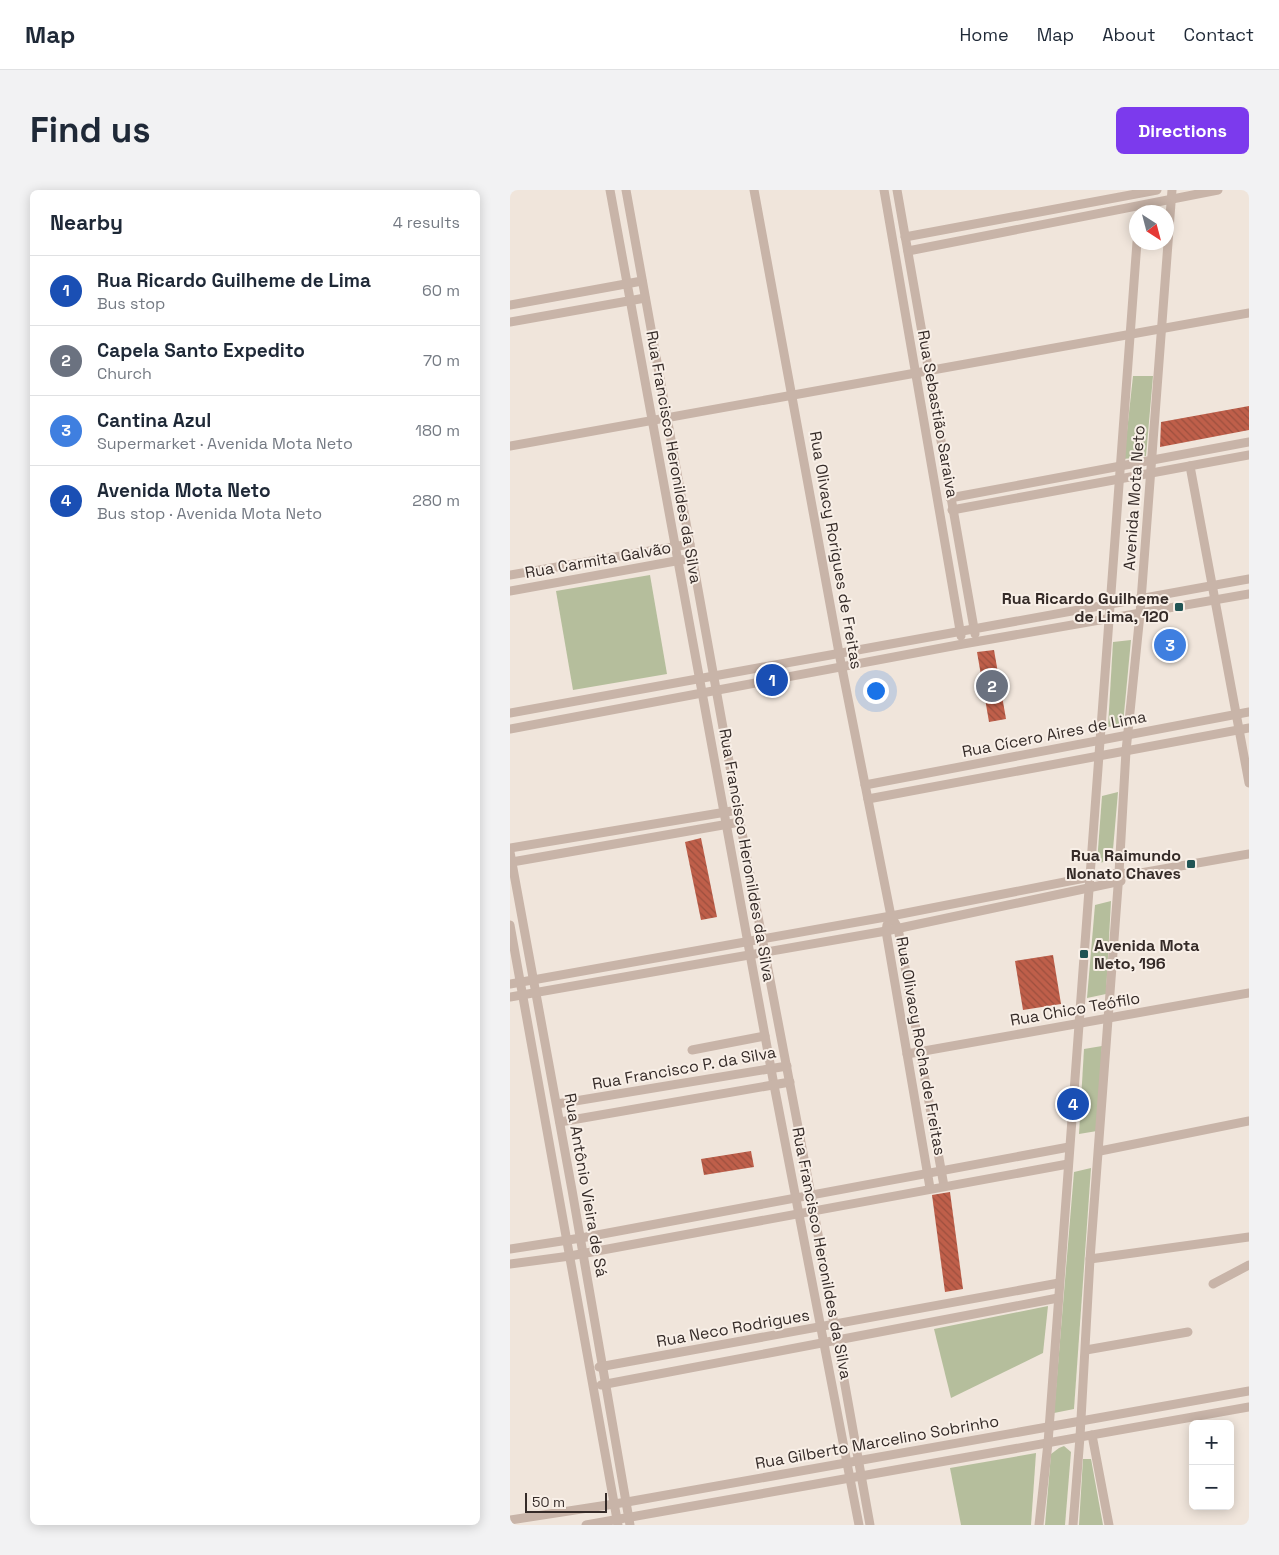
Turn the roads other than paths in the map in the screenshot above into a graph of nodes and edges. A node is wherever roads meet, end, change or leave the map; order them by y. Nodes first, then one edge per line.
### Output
1 (610, 190) edge
2 (626, 190) edge
3 (754, 190) edge
4 (884, 190) edge
5 (897, 190) edge
6 (1157, 190) edge
7 (1218, 190) edge
8 (1141, 192) edge
9 (1171, 195) edge
10 (1080, 204) junction
11 (1140, 205) edge
12 (1149, 205) edge
13 (1129, 210) edge
14 (1082, 216) junction
15 (905, 237) junction
16 (1136, 250) edge
17 (908, 251) junction
18 (912, 274) junction
19 (899, 276) junction
20 (642, 281) junction
21 (628, 284) junction
22 (559, 296) junction
23 (645, 298) junction
24 (630, 300) junction
25 (510, 305) edge
26 (562, 313) junction
27 (1249, 313) edge
28 (510, 322) edge
29 (1162, 329) junction
30 (1130, 334) junction
31 (928, 371) junction
32 (916, 373) junction
33 (792, 395) junction
34 (667, 418) junction
35 (652, 420) junction
36 (1249, 442) edge
37 (510, 446) edge
38 (1249, 455) edge
39 (1152, 460) junction
40 (1121, 466) junction
41 (1190, 466) junction
42 (676, 470) junction
43 (662, 472) junction
44 (1151, 473) junction
45 (1120, 479) junction
46 (950, 498) junction
47 (952, 510) junction
48 (690, 544) junction
49 (676, 548) junction
50 (692, 558) junction
51 (678, 561) junction
52 (510, 575) edge
53 (1249, 579) edge
54 (1212, 586) junction
55 (510, 591) edge
56 (1249, 594) edge
57 (1142, 599) junction
58 (1215, 600) junction
59 (1110, 604) junction
60 (1140, 614) junction
61 (1109, 619) junction
62 (974, 628) junction
63 (960, 630) junction
64 (933, 636) junction
65 (976, 641) junction
66 (963, 644) junction
67 (936, 649) junction
68 (839, 653) junction
69 (842, 667) junction
70 (714, 676) junction
71 (699, 679) junction
72 (716, 692) junction
73 (702, 694) junction
74 (1249, 712) edge
75 (510, 713) edge
76 (1237, 714) junction
77 (510, 729) edge
78 (1245, 729) edge
79 (1128, 736) junction
80 (1100, 740) junction
81 (1126, 751) junction
82 (1099, 756) junction
83 (996, 760) junction
84 (997, 775) junction
85 (1249, 783) edge
86 (865, 785) junction
87 (868, 799) junction
88 (738, 810) junction
89 (724, 812) junction
90 (740, 822) junction
91 (726, 824) junction
92 (611, 831) junction
93 (613, 844) junction
94 (510, 848) edge
95 (510, 852) edge
96 (1249, 854) edge
97 (512, 862) junction
98 (1119, 873) junction
99 (1135, 874) junction
100 (1090, 877) junction
101 (1118, 883) junction
102 (1089, 889) junction
103 (984, 898) junction
104 (987, 910) junction
105 (890, 916) junction
106 (510, 924) edge
107 (898, 928) junction
108 (886, 931) junction
109 (763, 939) junction
110 (748, 942) junction
111 (765, 952) junction
112 (750, 955) junction
113 (534, 980) junction
114 (520, 982) junction
115 (510, 984) edge
116 (536, 993) junction
117 (1249, 993) edge
118 (522, 995) junction
119 (510, 997) edge
120 (1109, 1018) junction
121 (1080, 1023) junction
122 (765, 1036) junction
123 (692, 1050) dead end
124 (920, 1052) junction
125 (907, 1054) junction
126 (787, 1066) junction
127 (771, 1068) junction
128 (790, 1082) junction
129 (774, 1085) junction
130 (927, 1090) junction
131 (913, 1092) junction
132 (557, 1104) junction
133 (560, 1122) junction
134 (1249, 1122) edge
135 (1069, 1146) junction
136 (1100, 1151) junction
137 (1068, 1164) junction
138 (941, 1171) junction
139 (927, 1173) junction
140 (944, 1186) junction
141 (930, 1188) junction
142 (811, 1195) junction
143 (796, 1198) junction
144 (814, 1212) junction
145 (798, 1214) junction
146 (1249, 1237) edge
147 (581, 1238) junction
148 (567, 1240) junction
149 (510, 1249) edge
150 (584, 1253) junction
151 (570, 1256) junction
152 (1090, 1259) junction
153 (510, 1264) edge
154 (1249, 1265) edge
155 (1059, 1283) junction
156 (1213, 1284) dead end
157 (1058, 1298) junction
158 (834, 1324) junction
159 (820, 1327) junction
160 (1188, 1332) dead end
161 (836, 1340) junction
162 (824, 1342) junction
163 (696, 1350) junction
164 (1086, 1350) junction
165 (700, 1366) junction
166 (603, 1367) junction
167 (591, 1369) junction
168 (606, 1384) junction
169 (594, 1386) junction
170 (1249, 1391) edge
171 (1249, 1407) edge
172 (1080, 1421) junction
173 (1048, 1427) junction
174 (1092, 1435) junction
175 (1080, 1437) junction
176 (1048, 1443) junction
177 (859, 1461) junction
178 (848, 1463) junction
179 (862, 1476) junction
180 (851, 1478) junction
181 (627, 1502) junction
182 (615, 1504) junction
183 (510, 1520) edge
184 (630, 1521) edge
185 (618, 1522) edge
186 (586, 1525) edge
187 (859, 1525) edge
188 (870, 1525) edge
189 (1039, 1525) edge
190 (1073, 1525) edge
191 (1109, 1525) edge

1 - 21 street, Rua Francisco Heronildes da Silva
2 - 20 street, Rua Francisco Heronildes da Silva
3 - 33 street, Rua Olivacy Rorigues de Freitas
4 - 19 street, Rua Sebastião Saraiva
5 - 15 street, Rua Sebastião Saraiva
6 - 8 street
7 - 9 street
8 - 10 street
8 - 11 street
9 - 12 street
9 - 29 street, Avenida Mota Neto
10 - 14 street
10 - 15 street
13 - 14 street
14 - 17 street
15 - 17 street, Rua Sebastião Saraiva
16 - 30 street, Avenida Mota Neto
17 - 18 street, Rua Sebastião Saraiva
18 - 19 street
18 - 31 street, Rua Sebastião Saraiva
19 - 32 street, Rua Sebastião Saraiva
20 - 21 street
20 - 23 street, Rua Francisco Heronildes da Silva
21 - 22 street
21 - 24 street, Rua Francisco Heronildes da Silva
22 - 25 street
22 - 26 street
23 - 24 street
23 - 34 street, Rua Francisco Heronildes da Silva
24 - 26 street
24 - 35 street, Rua Francisco Heronildes da Silva
26 - 28 street
27 - 29 street
29 - 30 street
29 - 39 street, Avenida Mota Neto
30 - 31 street
30 - 40 street, Avenida Mota Neto
31 - 32 street
31 - 46 street, Rua Sebastião Saraiva
32 - 33 street
32 - 63 street, Rua Sebastião Saraiva
33 - 34 street
33 - 68 street, Rua Olivacy Rorigues de Freitas
34 - 35 street
34 - 42 street, Rua Francisco Heronildes da Silva
35 - 37 street
35 - 43 street, Rua Francisco Heronildes da Silva
36 - 39 street
38 - 41 street
39 - 40 street
39 - 44 street, Avenida Mota Neto
40 - 45 street, Avenida Mota Neto
40 - 46 street
41 - 44 street
41 - 54 street
42 - 43 street
42 - 48 street, Rua Francisco Heronildes da Silva
43 - 49 street, Rua Francisco Heronildes da Silva
44 - 45 street
44 - 57 street, Avenida Mota Neto
45 - 47 street
45 - 59 street, Avenida Mota Neto
46 - 47 street, Rua Sebastião Saraiva
47 - 62 street, Rua Sebastião Saraiva
48 - 49 street, Rua Carmita Galvão
48 - 50 street, Rua Francisco Heronildes da Silva
49 - 51 street, Rua Francisco Heronildes da Silva
49 - 52 street, Rua Carmita Galvão
50 - 51 street, Rua Carmita Galvão
50 - 70 street, Rua Francisco Heronildes da Silva
51 - 55 street, Rua Carmita Galvão
51 - 71 street, Rua Francisco Heronildes da Silva
53 - 54 street
54 - 57 street
54 - 58 street
56 - 58 street
57 - 59 street
57 - 60 street, Avenida Mota Neto
58 - 60 street
58 - 76 street
59 - 61 street, Avenida Mota Neto
59 - 62 street
60 - 61 street
60 - 79 street, Avenida Mota Neto
61 - 65 street
61 - 80 street, Avenida Mota Neto
62 - 63 street
62 - 65 street, Rua Sebastião Saraiva
63 - 64 street
63 - 66 street, Rua Sebastião Saraiva
64 - 67 street
64 - 68 street
65 - 66 street
66 - 67 street
67 - 69 street
68 - 69 street, Rua Olivacy Rorigues de Freitas
68 - 70 street
69 - 72 street
69 - 86 street, Rua Olivacy Rorigues de Freitas
70 - 71 street
70 - 72 street, Rua Francisco Heronildes da Silva
71 - 73 street, Rua Francisco Heronildes da Silva
71 - 75 street
72 - 73 street
72 - 88 street, Rua Francisco Heronildes da Silva
73 - 77 street
73 - 89 street, Rua Francisco Heronildes da Silva
74 - 76 street, Rua Cícero Aires de Lima
76 - 78 street
76 - 79 street, Rua Cícero Aires de Lima
78 - 81 street, Rua Cícero Aires de Lima
78 - 85 street
79 - 80 street, Rua Cícero Aires de Lima
79 - 81 street, Avenida Mota Neto
80 - 82 street, Avenida Mota Neto
80 - 83 street, Rua Cícero Aires de Lima
81 - 82 street, Rua Cícero Aires de Lima
81 - 98 street, Avenida Mota Neto
82 - 84 street, Rua Cícero Aires de Lima
82 - 100 street, Avenida Mota Neto
83 - 84 street
83 - 86 street, Rua Cícero Aires de Lima
84 - 87 street, Rua Cícero Aires de Lima
86 - 87 street, Rua Olivacy Rorigues de Freitas
87 - 105 street, Rua Olivacy Rorigues de Freitas
88 - 89 street
88 - 90 street, Rua Francisco Heronildes da Silva
89 - 91 street, Rua Francisco Heronildes da Silva
89 - 92 street
90 - 91 street
90 - 109 street, Rua Francisco Heronildes da Silva
91 - 93 street
91 - 110 street, Rua Francisco Heronildes da Silva
92 - 93 street
92 - 94 street
93 - 97 street
95 - 97 street, Rua Antônio Vieira de Sá
96 - 99 street
97 - 113 street, Rua Antônio Vieira de Sá
98 - 99 street
98 - 100 street
98 - 101 street, Avenida Mota Neto
99 - 101 street
100 - 102 street, Avenida Mota Neto
100 - 103 street
101 - 102 street
101 - 120 street, Avenida Mota Neto
102 - 104 street
102 - 121 street, Avenida Mota Neto
103 - 104 street
103 - 105 street
104 - 107 street
105 - 107 street, Rua Olivacy Rocha de Freitas
105 - 108 street, Rua Olivacy Rocha de Freitas
105 - 109 street
106 - 114 street, Rua Antônio Vieira de Sá
107 - 108 street
107 - 124 street, Rua Olivacy Rocha de Freitas
108 - 111 street
108 - 125 street, Rua Olivacy Rocha de Freitas
109 - 110 street
109 - 111 street, Rua Francisco Heronildes da Silva
110 - 112 street, Rua Francisco Heronildes da Silva
110 - 113 street
111 - 112 street
111 - 126 street, Rua Francisco Heronildes da Silva
112 - 116 street
112 - 122 street, Rua Francisco Heronildes da Silva
113 - 114 street
113 - 116 street, Rua Antônio Vieira de Sá
114 - 115 street
114 - 118 street, Rua Antônio Vieira de Sá
116 - 118 street
116 - 132 street, Rua Antônio Vieira de Sá
117 - 120 street, Rua Chico Teófilo
118 - 119 street
118 - 148 street, Rua Antônio Vieira de Sá
120 - 121 street, Rua Chico Teófilo
120 - 136 street, Avenida Mota Neto
121 - 124 street, Rua Chico Teófilo
121 - 135 street, Avenida Mota Neto
122 - 123 street
122 - 127 street, Rua Francisco Heronildes da Silva
124 - 125 street, Rua Chico Teófilo
124 - 130 street, Rua Olivacy Rocha de Freitas
125 - 131 street, Rua Olivacy Rocha de Freitas
126 - 127 street, Rua Francisco P. da Silva
126 - 128 street, Rua Francisco Heronildes da Silva
127 - 129 street, Rua Francisco Heronildes da Silva
127 - 132 street, Rua Francisco P. da Silva
128 - 129 street, Rua Francisco P. da Silva
128 - 142 street, Rua Francisco Heronildes da Silva
129 - 133 street, Rua Francisco P. da Silva
129 - 143 street, Rua Francisco Heronildes da Silva
130 - 131 street
130 - 138 street, Rua Olivacy Rocha de Freitas
131 - 139 street, Rua Olivacy Rocha de Freitas
132 - 133 street, Rua Antônio Vieira de Sá
133 - 147 street, Rua Antônio Vieira de Sá
134 - 136 street
135 - 137 street, Avenida Mota Neto
135 - 138 street
136 - 152 street, Avenida Mota Neto
137 - 140 street
137 - 155 street, Avenida Mota Neto
138 - 139 street
138 - 140 street, Rua Olivacy Rocha de Freitas
139 - 141 street, Rua Olivacy Rocha de Freitas
139 - 142 street
140 - 141 street
141 - 144 street
142 - 143 street
142 - 144 street, Rua Francisco Heronildes da Silva
143 - 145 street, Rua Francisco Heronildes da Silva
143 - 147 street
144 - 145 street
144 - 158 street, Rua Francisco Heronildes da Silva
145 - 150 street
145 - 159 street, Rua Francisco Heronildes da Silva
146 - 152 street
147 - 148 street
147 - 150 street, Rua Antônio Vieira de Sá
148 - 149 street
148 - 151 street, Rua Antônio Vieira de Sá
150 - 151 street
150 - 166 street, Rua Antônio Vieira de Sá
151 - 153 street
151 - 167 street, Rua Antônio Vieira de Sá
152 - 164 street, Avenida Mota Neto
154 - 156 street
155 - 157 street, Avenida Mota Neto
155 - 158 street, Rua Neco Rodrigues
157 - 161 street, Rua Neco Rodrigues
157 - 173 street, Avenida Mota Neto
158 - 159 street, Rua Neco Rodrigues
158 - 161 street, Rua Francisco Heronildes da Silva
159 - 162 street, Rua Francisco Heronildes da Silva
159 - 163 street, Rua Neco Rodrigues
160 - 164 street
161 - 162 street, Rua Neco Rodrigues
161 - 177 street, Rua Francisco Heronildes da Silva
162 - 165 street, Rua Neco Rodrigues
162 - 178 street, Rua Francisco Heronildes da Silva
163 - 165 street
163 - 166 street, Rua Neco Rodrigues
164 - 172 street, Avenida Mota Neto
165 - 168 street, Rua Neco Rodrigues
166 - 167 street, Rua Neco Rodrigues
166 - 168 street, Rua Antônio Vieira de Sá
167 - 169 street, Rua Antônio Vieira de Sá
168 - 169 street, Rua Neco Rodrigues
168 - 181 street, Rua Antônio Vieira de Sá
169 - 182 street, Rua Antônio Vieira de Sá
170 - 172 street, Rua Gilberto Marcelino Sobrinho
171 - 174 street, Rua Gilberto Marcelino Sobrinho
172 - 173 street, Rua Gilberto Marcelino Sobrinho
172 - 175 street, Avenida Mota Neto
173 - 176 street, Avenida Mota Neto
173 - 177 street, Rua Gilberto Marcelino Sobrinho
174 - 175 street, Rua Gilberto Marcelino Sobrinho
174 - 191 street
175 - 176 street, Rua Gilberto Marcelino Sobrinho
175 - 190 street, Avenida Mota Neto
176 - 179 street, Rua Gilberto Marcelino Sobrinho
176 - 189 street, Avenida Mota Neto
177 - 178 street, Rua Gilberto Marcelino Sobrinho
177 - 179 street, Rua Francisco Heronildes da Silva
178 - 180 street, Rua Francisco Heronildes da Silva
178 - 181 street, Rua Gilberto Marcelino Sobrinho
179 - 180 street, Rua Gilberto Marcelino Sobrinho
179 - 188 street, Rua Francisco Heronildes da Silva
180 - 184 street, Rua Gilberto Marcelino Sobrinho
180 - 187 street, Rua Francisco Heronildes da Silva
181 - 182 street, Rua Gilberto Marcelino Sobrinho
181 - 184 street, Rua Antônio Vieira de Sá
182 - 183 street, Rua Gilberto Marcelino Sobrinho
182 - 185 street, Rua Antônio Vieira de Sá
184 - 185 street, Rua Gilberto Marcelino Sobrinho
185 - 186 street, Rua Gilberto Marcelino Sobrinho

